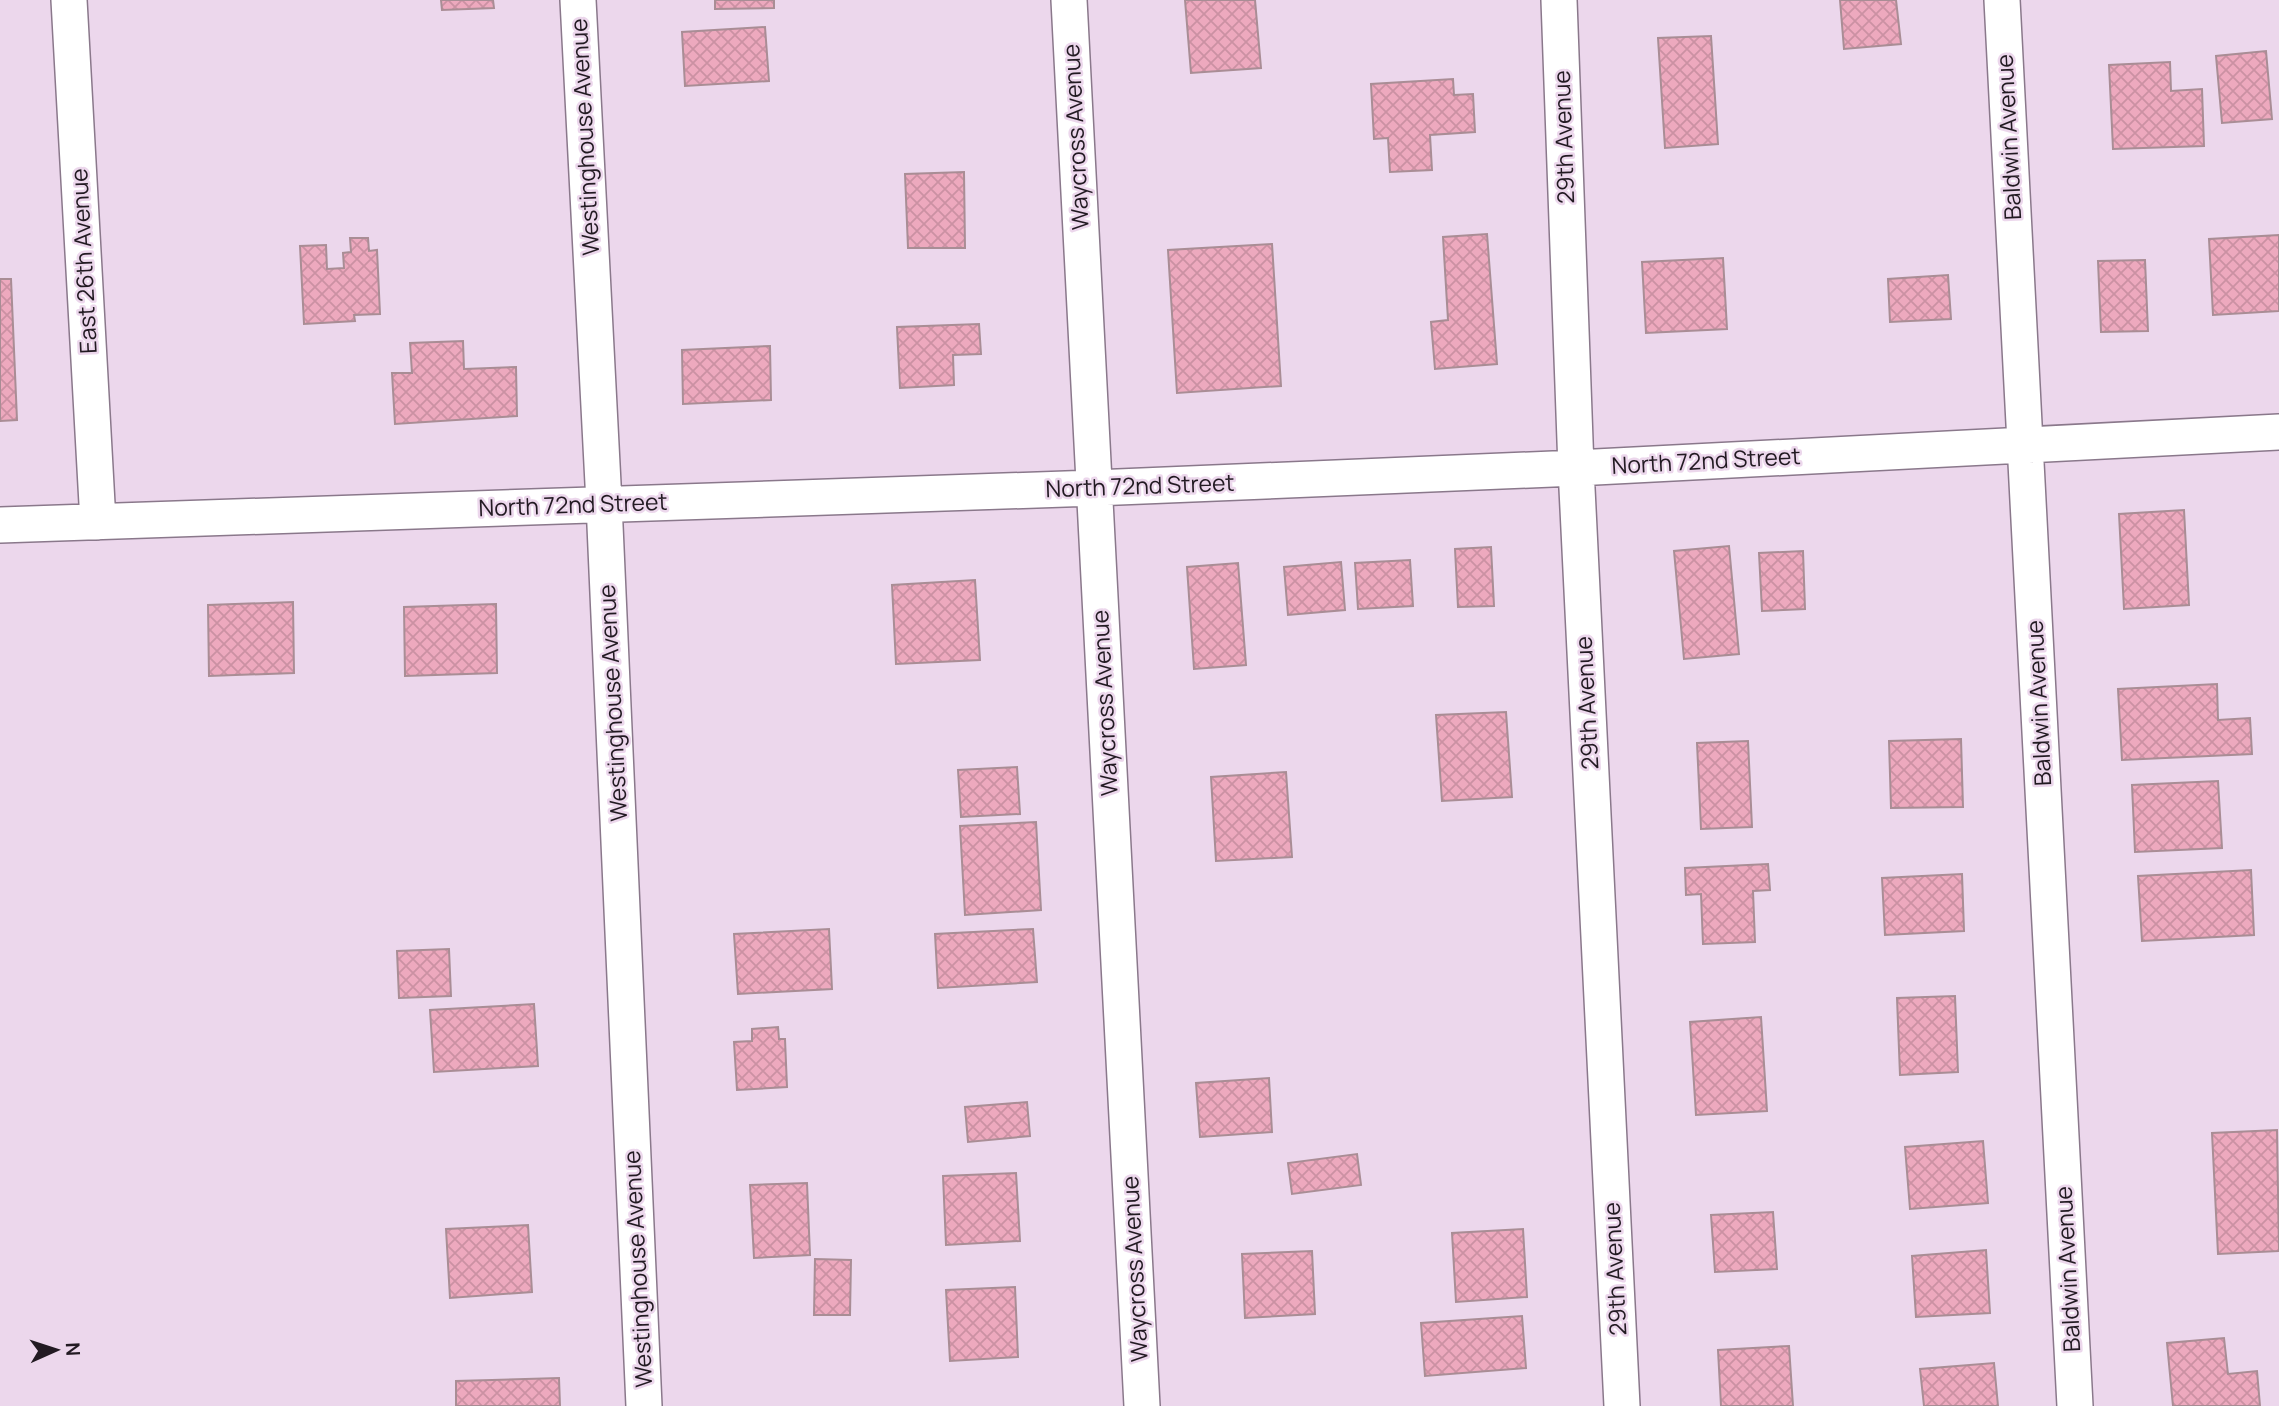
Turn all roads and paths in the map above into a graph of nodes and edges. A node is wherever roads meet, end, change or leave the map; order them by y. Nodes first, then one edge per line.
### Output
1 (69, 0) edge
2 (578, 0) edge
3 (1069, 0) edge
4 (1559, 0) edge
5 (2002, 0) edge
6 (2279, 432) edge
7 (2026, 444) junction
8 (1576, 468) junction
9 (1094, 488) junction
10 (604, 503) junction
11 (98, 522) junction
12 (0, 525) edge
13 (644, 1406) edge
14 (1142, 1406) edge
15 (1622, 1406) edge
16 (2076, 1406) edge

1 - 11 street, East 26th Avenue
2 - 10 street, Westinghouse Avenue
3 - 9 street, Waycross Avenue
4 - 8 street, 29th Avenue
5 - 7 street, Baldwin Avenue
6 - 7 street, North 72nd Street
7 - 8 street, North 72nd Street
7 - 16 street, Baldwin Avenue
8 - 9 street, North 72nd Street
8 - 15 street, 29th Avenue
9 - 10 street, North 72nd Street
9 - 14 street, Waycross Avenue
10 - 11 street, North 72nd Street
10 - 13 street, Westinghouse Avenue
11 - 12 street, North 72nd Street

